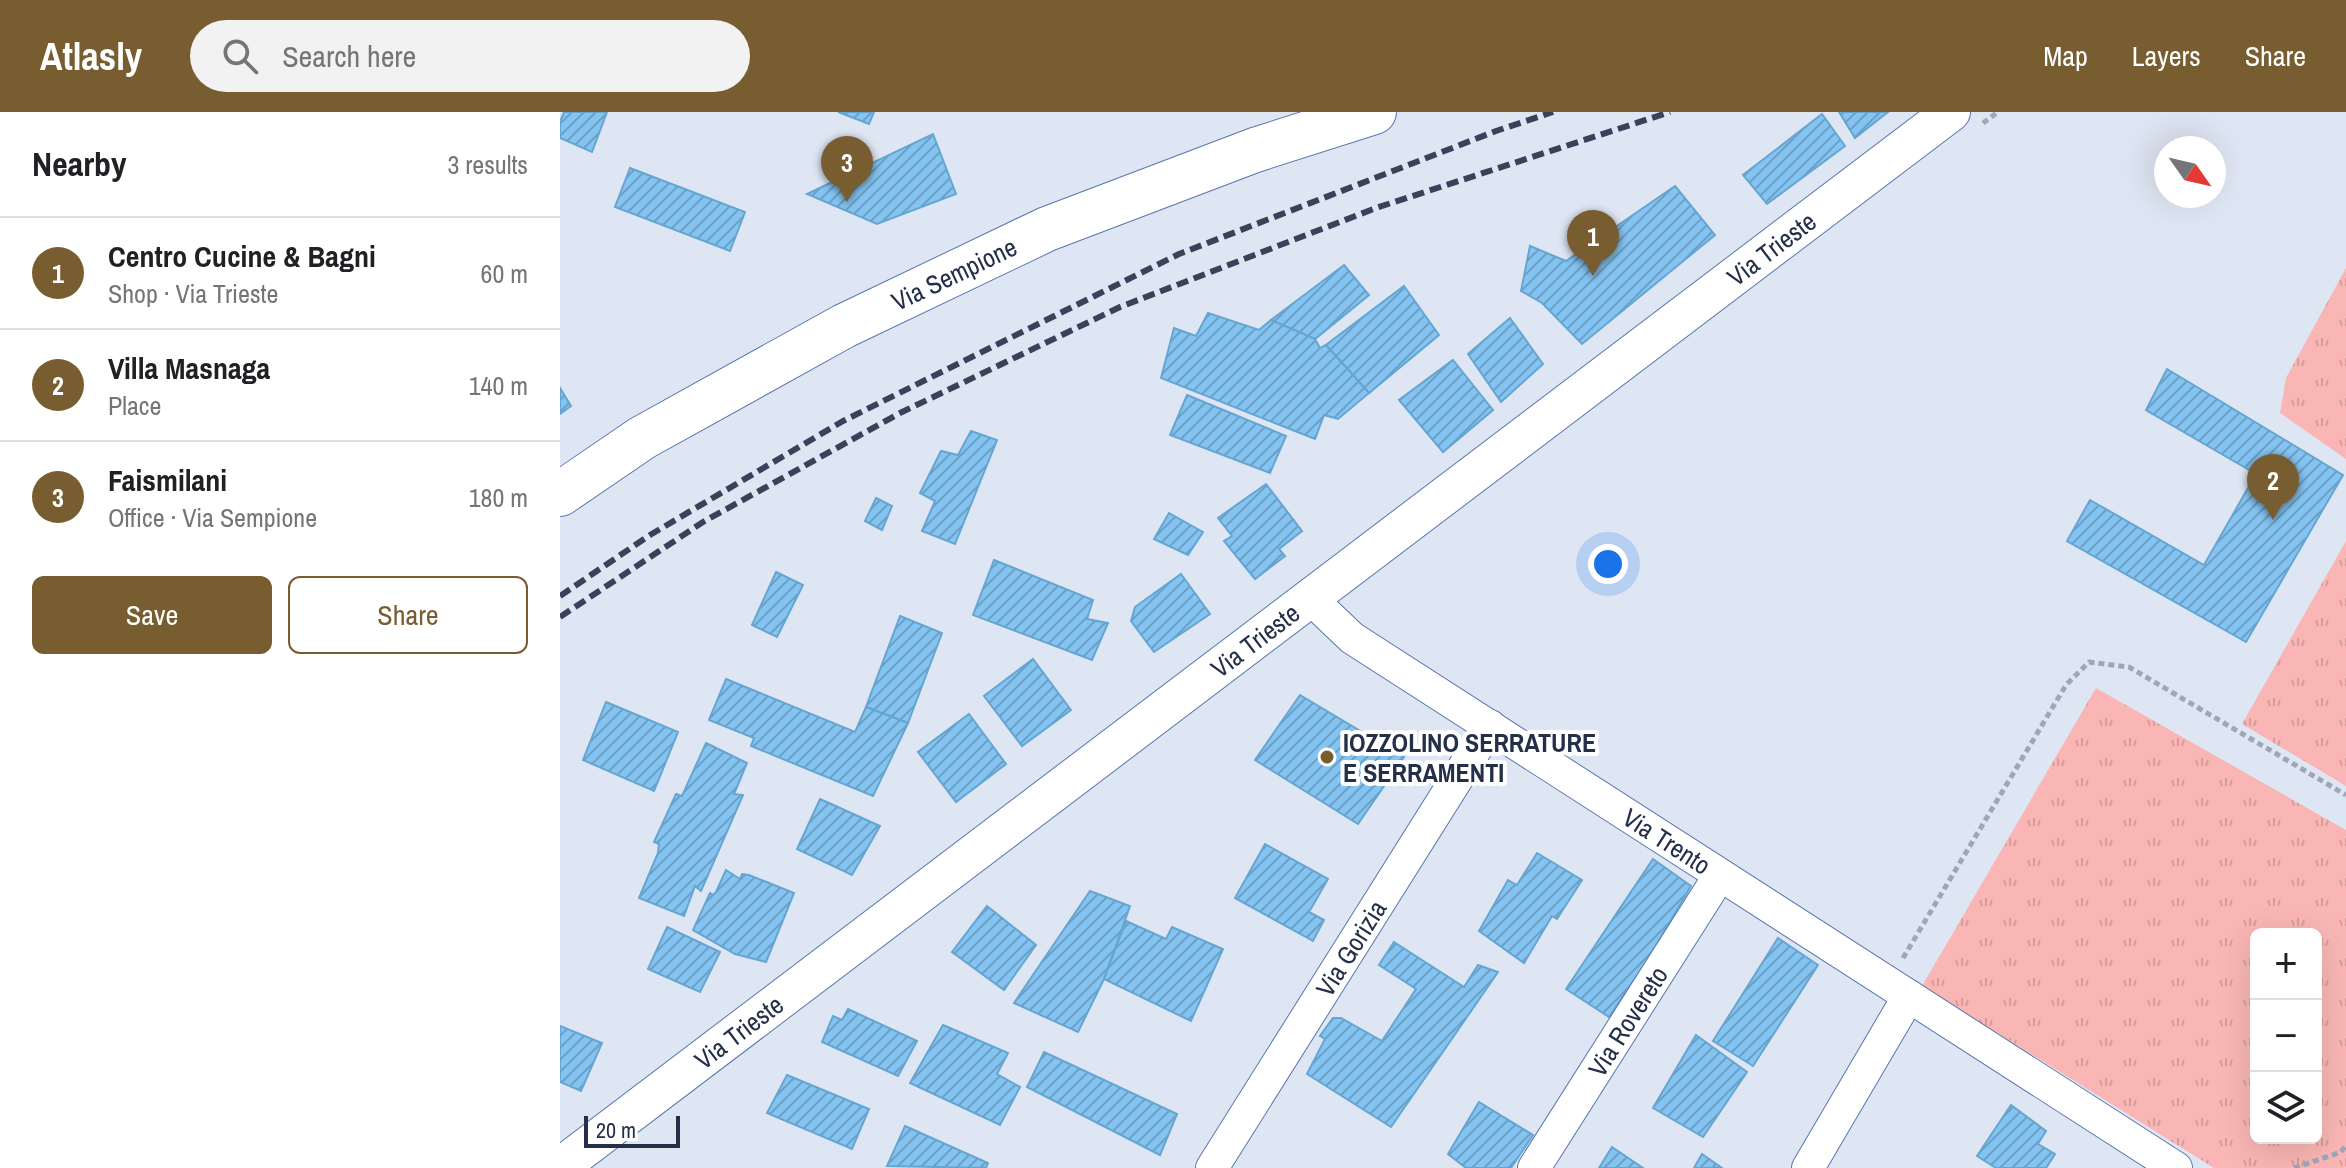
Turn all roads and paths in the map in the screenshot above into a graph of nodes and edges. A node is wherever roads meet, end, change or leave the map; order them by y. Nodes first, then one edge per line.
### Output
1 (1374, 112) edge
2 (1951, 112) edge
3 (560, 494) edge
4 (1309, 597) junction
5 (1490, 726) junction
6 (2346, 795) edge
7 (1720, 875) junction
8 (1899, 990) junction
9 (2346, 1145) edge
10 (560, 1167) edge
11 (1212, 1168) edge
12 (1534, 1168) edge
13 (1808, 1168) edge
14 (2176, 1168) edge
15 (2294, 1168) edge

1 - 3 main road, Via Sempione
2 - 4 street, Via Trieste
4 - 5 street, Via Trento
4 - 10 street, Via Trieste
5 - 7 street, Via Trento
5 - 11 street, Via Gorizia
6 - 8 path
7 - 8 street, Via Trento
7 - 12 street, Via Rovereto
8 - 13 street
8 - 14 street, Via Trento
9 - 15 path

